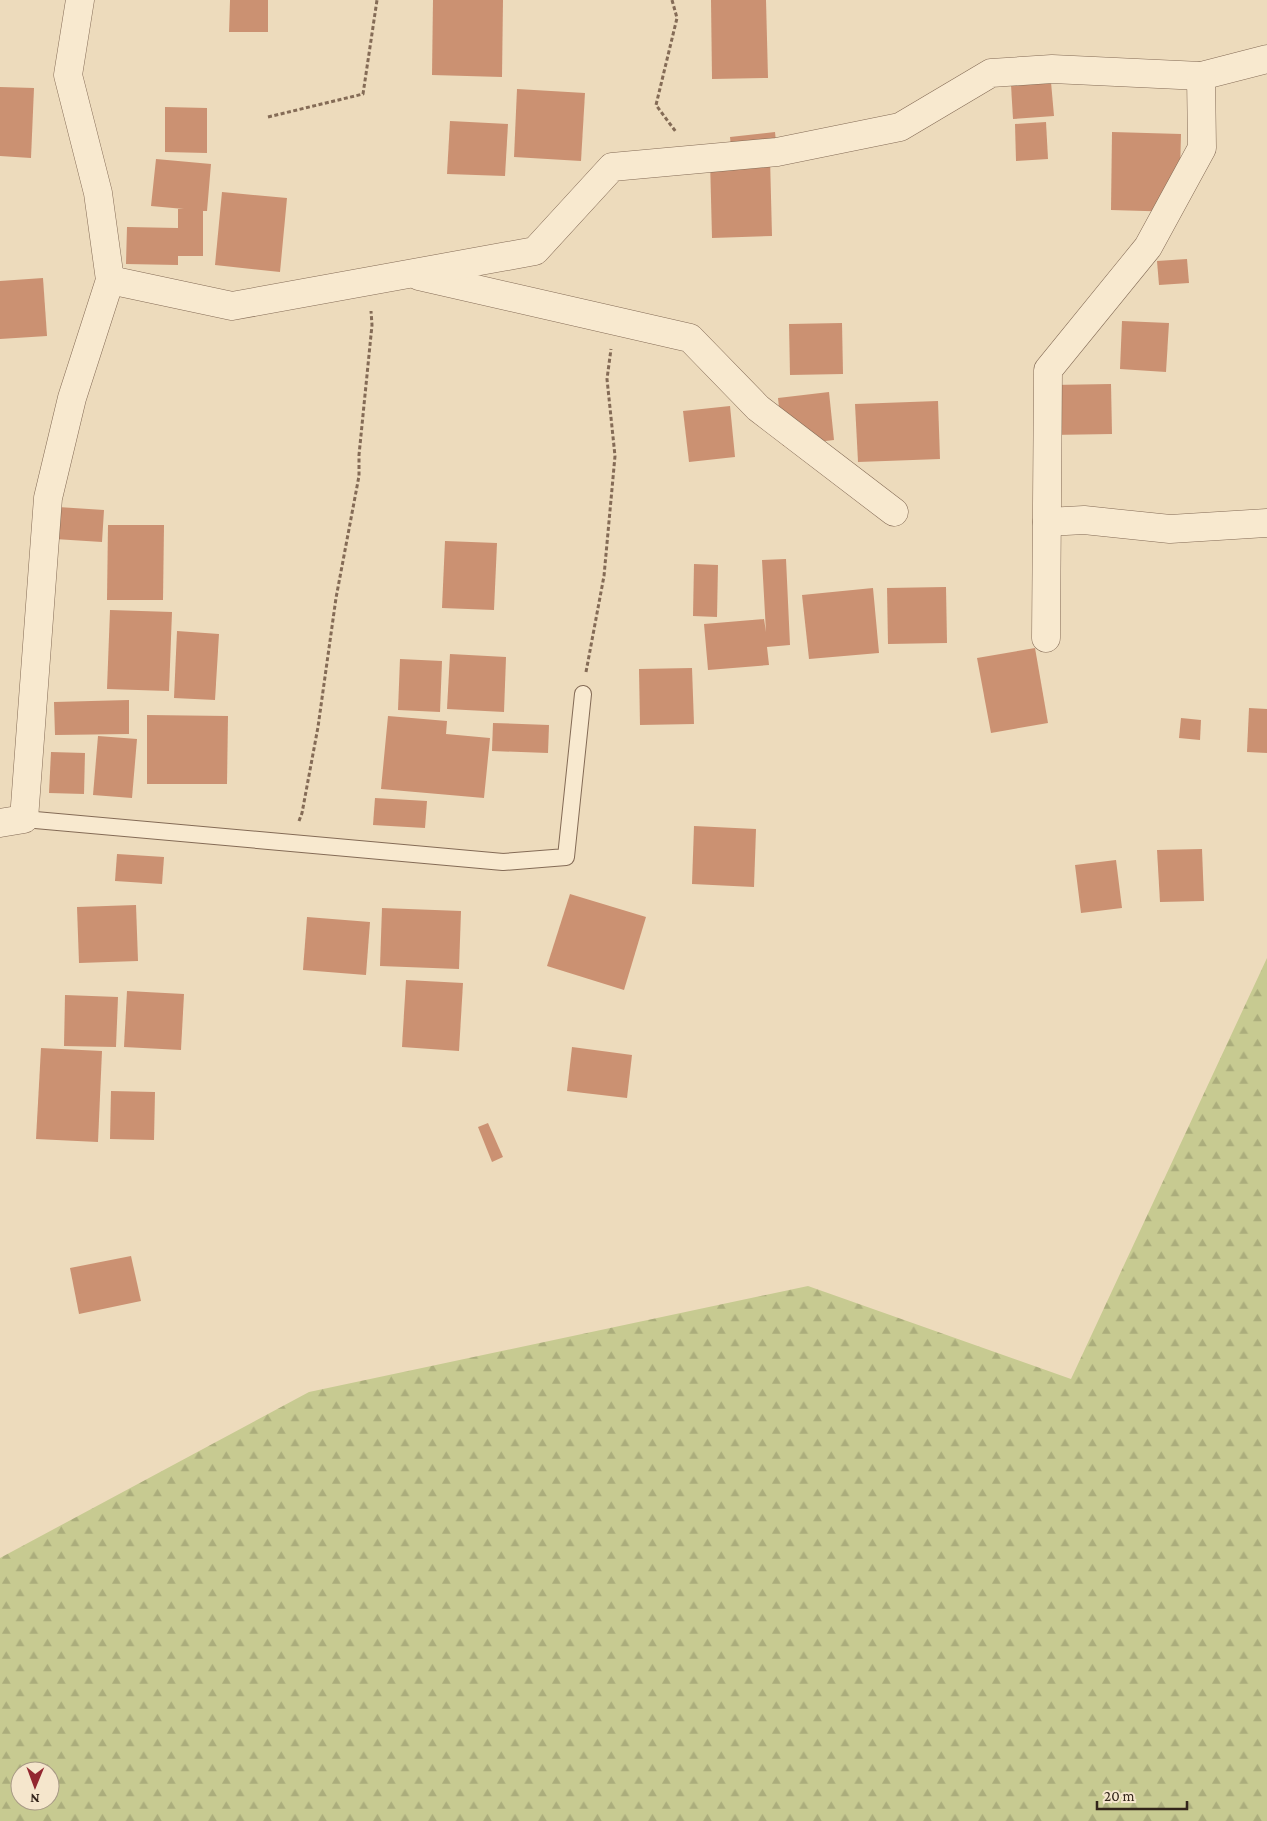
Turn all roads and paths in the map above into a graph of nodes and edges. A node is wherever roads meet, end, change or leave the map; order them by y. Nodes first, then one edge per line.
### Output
1 (80, 0) edge
2 (377, 0) edge
3 (672, 0) edge
4 (1267, 59) edge
5 (1201, 76) junction
6 (268, 117) dead end
7 (695, 159) junction
8 (408, 273) junction
9 (110, 280) junction
10 (368, 281) junction
11 (615, 321) junction
12 (894, 512) dead end
13 (1047, 522) junction
14 (1267, 523) edge
15 (1046, 638) dead end
16 (583, 694) joint
17 (12, 821) edge
18 (291, 844) junction

1 - 9 street
2 - 6 path
3 - 7 path
4 - 5 street
5 - 7 street
5 - 13 street
7 - 8 street
8 - 10 street
8 - 11 street
9 - 10 street
9 - 17 street
10 - 18 path
11 - 12 street
11 - 16 path
13 - 14 street
13 - 15 street
16 - 18 lane
17 - 18 lane

